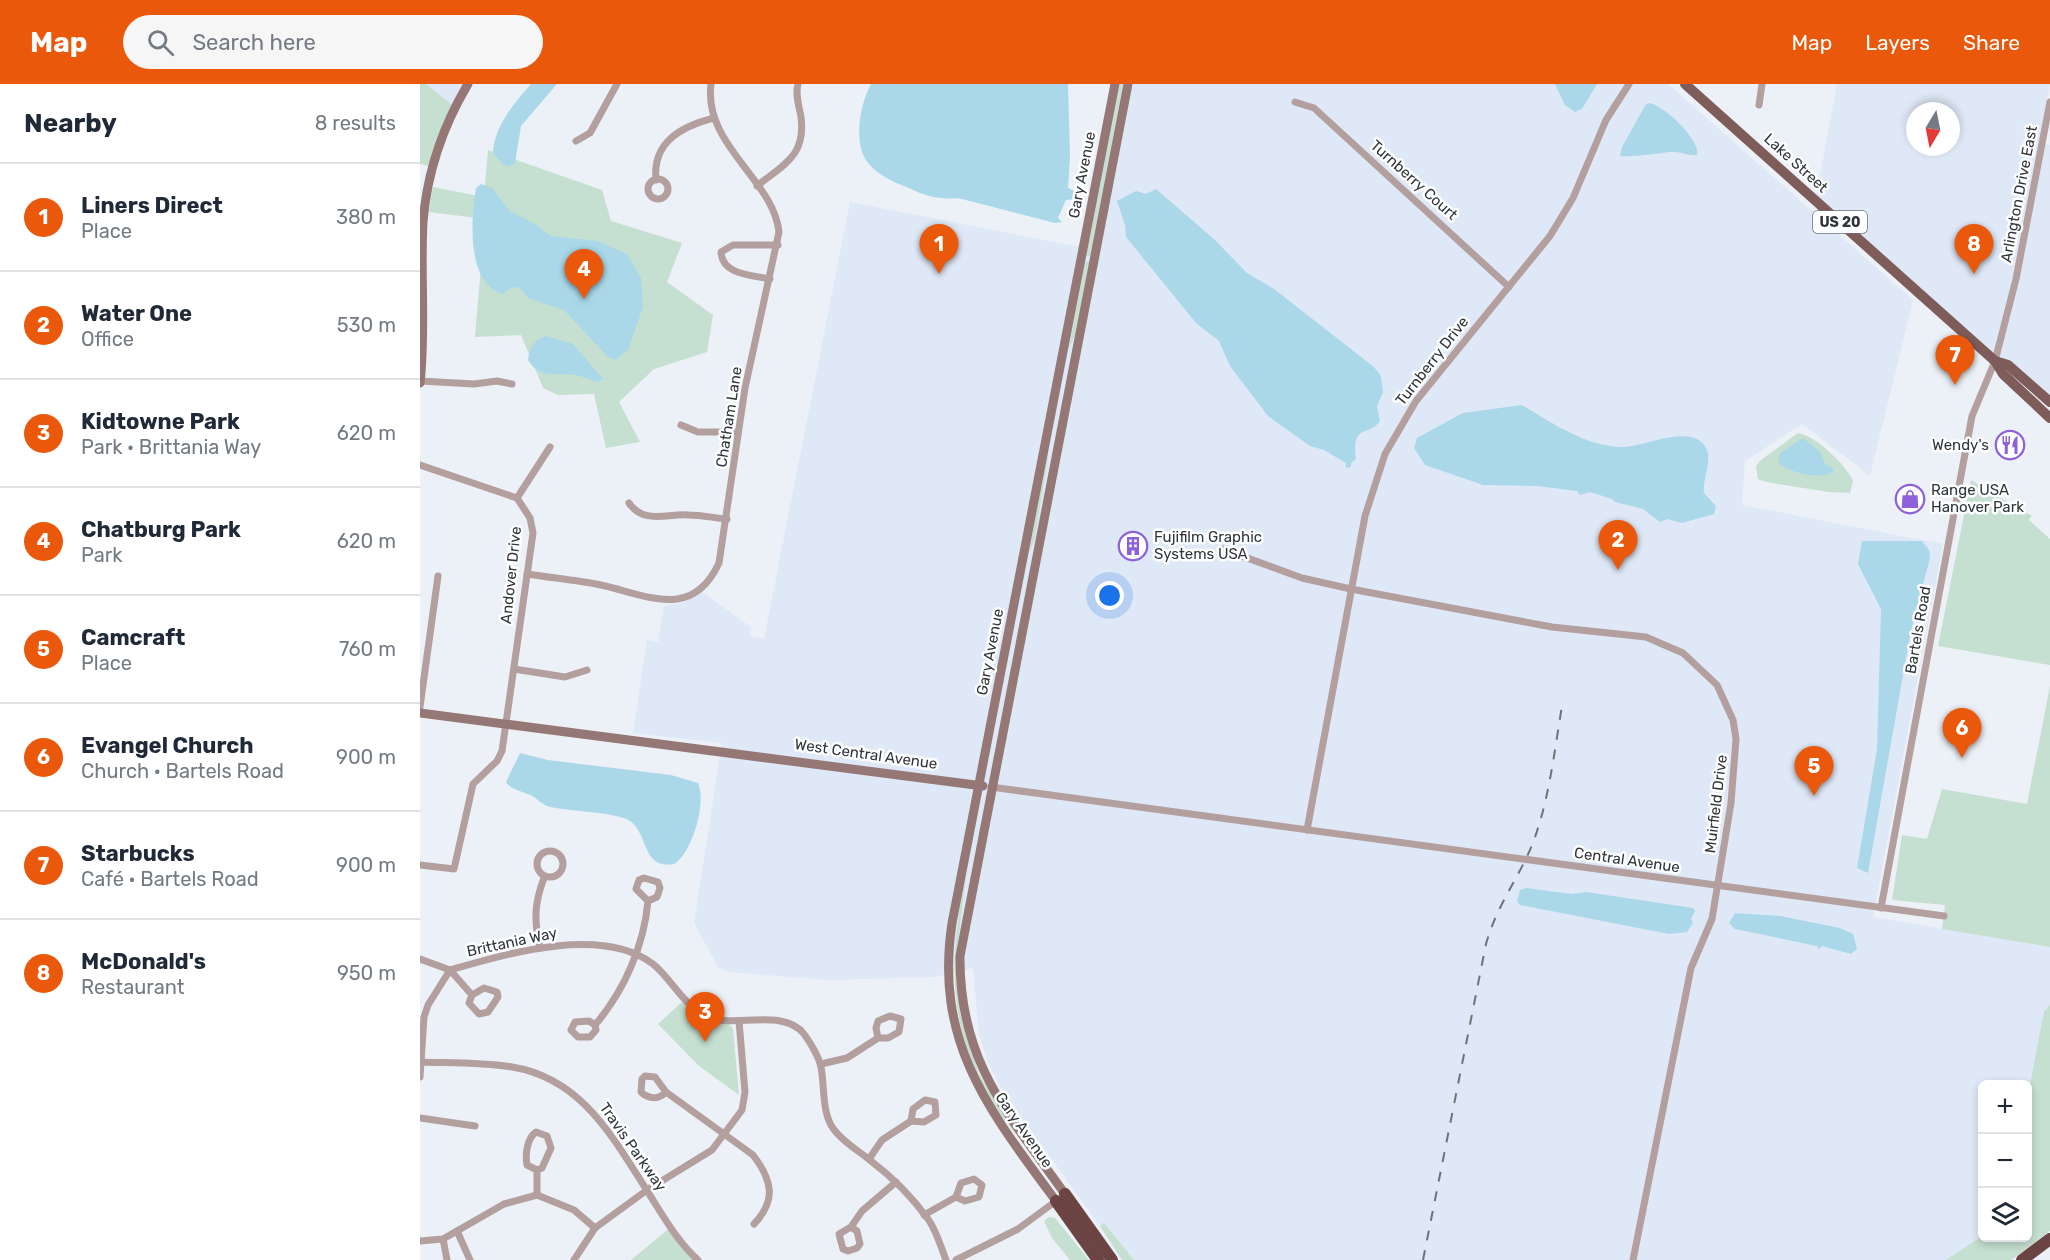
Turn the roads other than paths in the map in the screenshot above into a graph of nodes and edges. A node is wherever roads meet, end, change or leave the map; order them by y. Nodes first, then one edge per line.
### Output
1 (468, 84) edge
2 (617, 84) edge
3 (711, 84) edge
4 (798, 84) edge
5 (1115, 84) edge
6 (1128, 84) edge
7 (1629, 84) edge
8 (1685, 84) edge
9 (1762, 84) edge
10 (1295, 102) dead end
11 (2050, 102) edge
12 (1759, 105) dead end
13 (714, 118) junction
14 (576, 141) dead end
15 (656, 180) dead end
16 (757, 186) junction
17 (423, 195) edge
18 (777, 245) junction
19 (770, 279) junction
20 (1509, 287) junction
21 (422, 335) edge
22 (1995, 361) junction
23 (420, 382) edge
24 (512, 384) dead end
25 (2050, 402) edge
26 (2050, 418) edge
27 (681, 425) dead end
28 (738, 432) junction
29 (550, 447) dead end
30 (420, 465) edge
31 (517, 498) junction
32 (629, 503) dead end
33 (727, 519) junction
34 (1223, 549) dead end
35 (527, 574) junction
36 (438, 576) dead end
37 (1351, 589) junction
38 (514, 669) junction
39 (587, 670) dead end
40 (420, 707) edge
41 (420, 713) edge
42 (506, 724) junction
43 (979, 785) junction
44 (991, 787) junction
45 (1307, 830) junction
46 (420, 865) edge
47 (544, 878) junction
48 (1719, 886) junction
49 (648, 901) dead end
50 (1881, 908) junction
51 (1944, 916) dead end
52 (540, 948) junction
53 (634, 956) junction
54 (420, 959) edge
55 (450, 970) junction
56 (472, 995) junction
57 (739, 1021) junction
58 (595, 1025) dead end
59 (878, 1038) dead end
60 (420, 1062) edge
61 (820, 1064) junction
62 (420, 1077) edge
63 (666, 1092) dead end
64 (420, 1118) edge
65 (911, 1120) dead end
66 (475, 1126) dead end
67 (723, 1135) junction
68 (869, 1159) junction
69 (537, 1170) junction
70 (896, 1182) junction
71 (647, 1190) junction
72 (537, 1195) junction
73 (956, 1197) dead end
74 (1061, 1198) junction
75 (924, 1215) junction
76 (754, 1224) dead end
77 (851, 1227) dead end
78 (595, 1228) junction
79 (457, 1231) junction
80 (443, 1239) junction
81 (2050, 1239) edge
82 (420, 1241) edge
83 (2050, 1248) edge
84 (447, 1260) edge
85 (470, 1260) edge
86 (574, 1260) edge
87 (698, 1260) edge
88 (946, 1260) edge
89 (956, 1260) edge
90 (1098, 1260) edge
91 (1112, 1260) edge
92 (1633, 1260) edge
93 (2022, 1260) edge
94 (2034, 1260) edge

1 - 17 main road
2 - 14 street
3 - 13 street, Chatham Lane
4 - 16 street
5 - 43 main road, Gary Avenue
6 - 44 main road, Gary Avenue
7 - 20 street, Turnberry Drive
8 - 22 main road, Lake Street / US 20
9 - 12 street
10 - 20 street, Turnberry Court
11 - 22 street, Arlington Drive East
13 - 15 street
13 - 16 street, Chatham Lane
16 - 18 street, Chatham Lane
17 - 21 main road
18 - 19 street, Chatham Lane
18 - 19 street
19 - 28 street, Chatham Lane
20 - 37 street, Turnberry Drive
21 - 23 main road
22 - 25 main road, Lake Street / US 20
22 - 26 main road, Lake Street / US 20
22 - 50 street, Bartels Road
23 - 24 street
27 - 28 street
28 - 33 street, Chatham Lane
29 - 31 street
30 - 31 street
31 - 35 street, Andover Drive
32 - 33 street
33 - 35 street, Chatham Lane
34 - 37 street, Muirfield Drive
35 - 38 street, Andover Drive
36 - 40 street
37 - 45 street, Turnberry Drive
37 - 48 street, Muirfield Drive
38 - 39 street
38 - 42 street, Andover Drive
41 - 42 main road, West Central Avenue
42 - 43 main road, West Central Avenue
42 - 46 street, Andover Drive
43 - 44 main road, West Central Avenue
43 - 74 main road, Gary Avenue
44 - 45 street, West Central Avenue
44 - 74 main road, Gary Avenue
45 - 48 street, Central Avenue
47 - 47 street
47 - 52 street
48 - 50 street, Central Avenue
48 - 92 street, Muirfield Drive
49 - 53 street
50 - 51 street, Central Avenue
52 - 53 street, Brittania Way
52 - 55 street, Brittania Way
53 - 57 street, Brittania Way
53 - 58 street
54 - 55 street
55 - 56 street
55 - 60 street, Brittania Way
56 - 56 street
57 - 61 street, Brittania Way
57 - 67 street
59 - 61 street
60 - 62 street, Brittania Way
60 - 71 street, Travis Parkway
61 - 68 street, Brittania Way
63 - 67 street
64 - 66 street
65 - 68 street
67 - 71 street
67 - 76 street
68 - 70 street, Brittania Way
69 - 69 street
69 - 72 street
70 - 75 street, Brittania Way
70 - 77 street
71 - 78 street
71 - 87 street, Travis Parkway
72 - 78 street
72 - 79 street
73 - 75 street
74 - 89 street
74 - 90 highway
74 - 91 highway
75 - 88 street, Brittania Way
78 - 86 street
79 - 80 street
79 - 85 street
80 - 82 street
80 - 84 street
81 - 93 highway
83 - 94 highway

